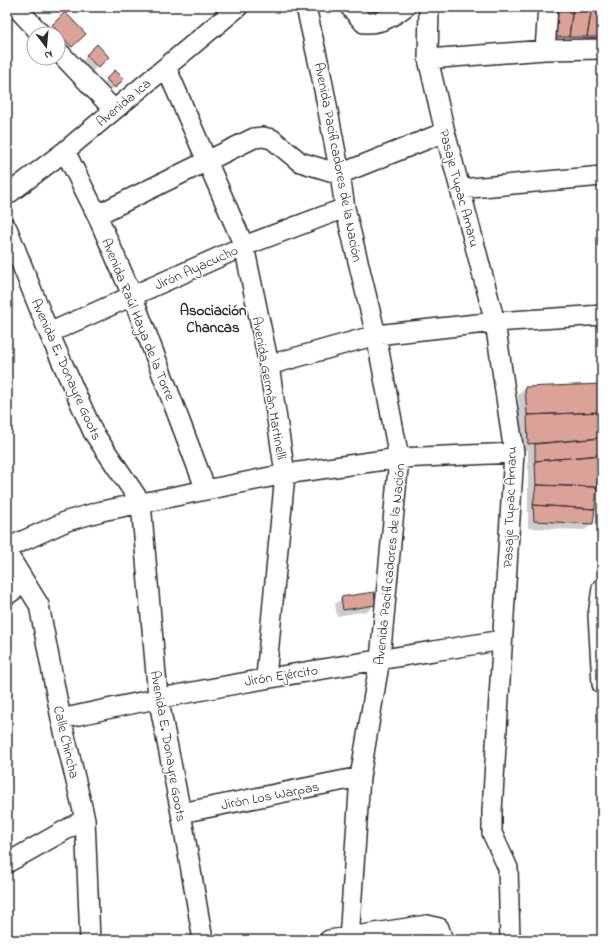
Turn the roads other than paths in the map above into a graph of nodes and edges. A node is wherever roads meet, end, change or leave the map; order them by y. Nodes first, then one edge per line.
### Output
1 (16, 7) edge
2 (238, 7) edge
3 (306, 7) edge
4 (350, 7) edge
5 (405, 7) edge
6 (429, 7) edge
7 (548, 7) edge
8 (34, 26) edge
9 (602, 49) edge
10 (545, 50) junction
11 (428, 58) junction
12 (66, 59) edge
13 (166, 67) junction
14 (114, 110) junction
15 (445, 132) junction
16 (65, 151) junction
17 (207, 161) junction
18 (340, 174) junction
19 (602, 176) edge
20 (460, 189) junction
21 (7, 195) edge
22 (345, 208) junction
23 (97, 215) junction
24 (7, 228) edge
25 (244, 246) junction
26 (132, 295) junction
27 (602, 315) edge
28 (495, 322) junction
29 (49, 333) junction
30 (376, 335) junction
31 (269, 365) junction
32 (514, 453) junction
33 (399, 458) junction
34 (285, 474) junction
35 (206, 490) junction
36 (141, 502) junction
37 (7, 548) edge
38 (7, 553) edge
39 (25, 582) junction
40 (602, 588) edge
41 (7, 595) edge
42 (502, 640) junction
43 (380, 659) junction
44 (266, 677) junction
45 (602, 684) edge
46 (158, 697) junction
47 (61, 719) junction
48 (360, 777) junction
49 (181, 813) junction
50 (86, 819) junction
51 (7, 863) edge
52 (349, 938) edge
53 (90, 940) edge
54 (203, 940) edge
55 (329, 940) edge
56 (443, 940) edge
57 (510, 940) edge

1 - 8 street
2 - 13 street, Avenida Ica
3 - 18 street, Avenida Pacificadores de la Nación
4 - 5 street
6 - 11 street, Pasaje Tupac Amaru
7 - 10 street
9 - 10 street
10 - 11 street
11 - 15 street, Pasaje Tupac Amaru
12 - 14 street
13 - 14 street, Avenida Ica
13 - 17 street, Avenida Germán Martinelli
14 - 16 street, Avenida Ica
15 - 18 street
15 - 20 street, Pasaje Tupac Amaru
16 - 21 street, Avenida Ica
16 - 23 street, Avenida Raúl Haya de la Torre
17 - 18 street
17 - 23 street
17 - 25 street, Avenida Germán Martinelli
18 - 22 street, Avenida Pacificadores de la Nación
19 - 20 street
20 - 28 street, Pasaje Tupac Amaru
22 - 25 street, Jirón Ayacucho
22 - 30 street, Avenida Pacificadores de la Nación
23 - 26 street, Avenida Raúl Haya de la Torre
24 - 29 street, Avenida E. Donayre Goots
25 - 26 street, Jirón Ayacucho
25 - 31 street, Avenida Germán Martinelli
26 - 29 street, Jirón Ayacucho
26 - 35 street, Avenida Raúl Haya de la Torre
27 - 28 street
28 - 30 street
28 - 32 street, Pasaje Tupac Amaru
29 - 36 street, Avenida E. Donayre Goots
30 - 31 street
30 - 33 street, Avenida Pacificadores de la Nación
31 - 34 street, Avenida Germán Martinelli
32 - 33 street
32 - 42 street, Pasaje Tupac Amaru
33 - 34 street
33 - 43 street, Avenida Pacificadores de la Nación
34 - 35 street
34 - 44 street, Avenida Germán Martinelli
35 - 36 street
36 - 37 street
36 - 46 street, Avenida E. Donayre Goots
38 - 39 street, Calle Chincha
39 - 41 street
39 - 47 street, Calle Chincha
40 - 45 street
42 - 43 street, Jirón Ejército
42 - 57 street, Pasaje Tupac Amaru
43 - 44 street, Jirón Ejército
43 - 48 street, Avenida Pacificadores de la Nación
44 - 46 street, Jirón Ejército
46 - 47 street, Jirón Ejército
46 - 49 street, Avenida E. Donayre Goots
47 - 50 street, Calle Chincha
48 - 49 street, Jirón Los Warpas
48 - 52 street, Avenida Pacificadores de la Nación
49 - 54 street, Avenida E. Donayre Goots
50 - 51 street
50 - 53 street, Calle Chincha
52 - 55 street
52 - 56 street

